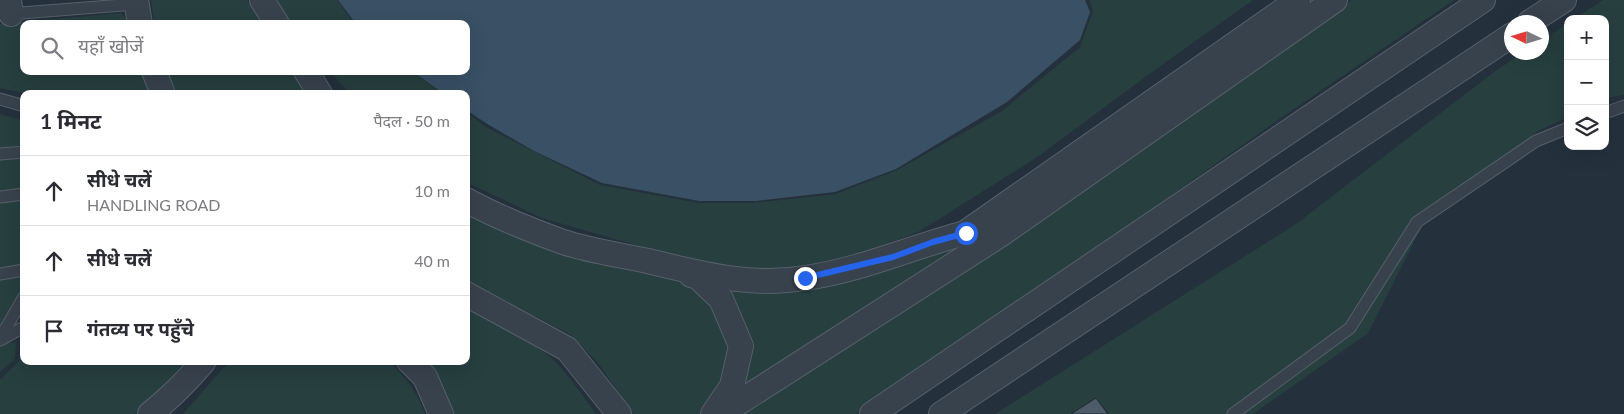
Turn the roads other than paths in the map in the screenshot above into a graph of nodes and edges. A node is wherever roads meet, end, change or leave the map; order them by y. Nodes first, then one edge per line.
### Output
1 (262, 0) edge
2 (1298, 0) edge
3 (1335, 0) edge
4 (1482, 0) edge
5 (1564, 0) edge
6 (137, 9) edge
7 (7, 10) edge
8 (1541, 15) edge
9 (274, 20) edge
10 (1504, 40) edge
11 (156, 75) edge
12 (308, 75) edge
13 (161, 90) edge
14 (318, 90) edge
15 (0, 99) edge
16 (20, 105) edge
17 (0, 106) edge
18 (1624, 106) edge
19 (20, 111) edge
20 (1609, 112) edge
21 (1564, 130) edge
22 (20, 152) edge
23 (0, 154) edge
24 (20, 194) edge
25 (0, 197) edge
26 (470, 202) edge
27 (667, 266) junction
28 (20, 271) edge
29 (0, 274) edge
30 (470, 296) edge
31 (20, 304) edge
32 (20, 329) edge
33 (0, 339) edge
34 (200, 365) edge
35 (413, 365) edge
36 (150, 414) edge
37 (441, 414) edge
38 (619, 414) edge
39 (713, 414) edge
40 (721, 414) edge
41 (872, 414) edge
42 (941, 414) edge
43 (1234, 414) edge

1 - 9 street
2 - 27 street
3 - 40 street
4 - 41 street
5 - 8 street
6 - 7 lane
10 - 42 street
11 - 13 street
12 - 14 street
15 - 16 lane
17 - 19 lane
18 - 20 lane
21 - 43 lane
22 - 23 lane
24 - 25 lane
26 - 27 street
27 - 39 street
28 - 29 lane
30 - 38 street
31 - 33 lane
32 - 33 lane
34 - 36 street
35 - 37 street

